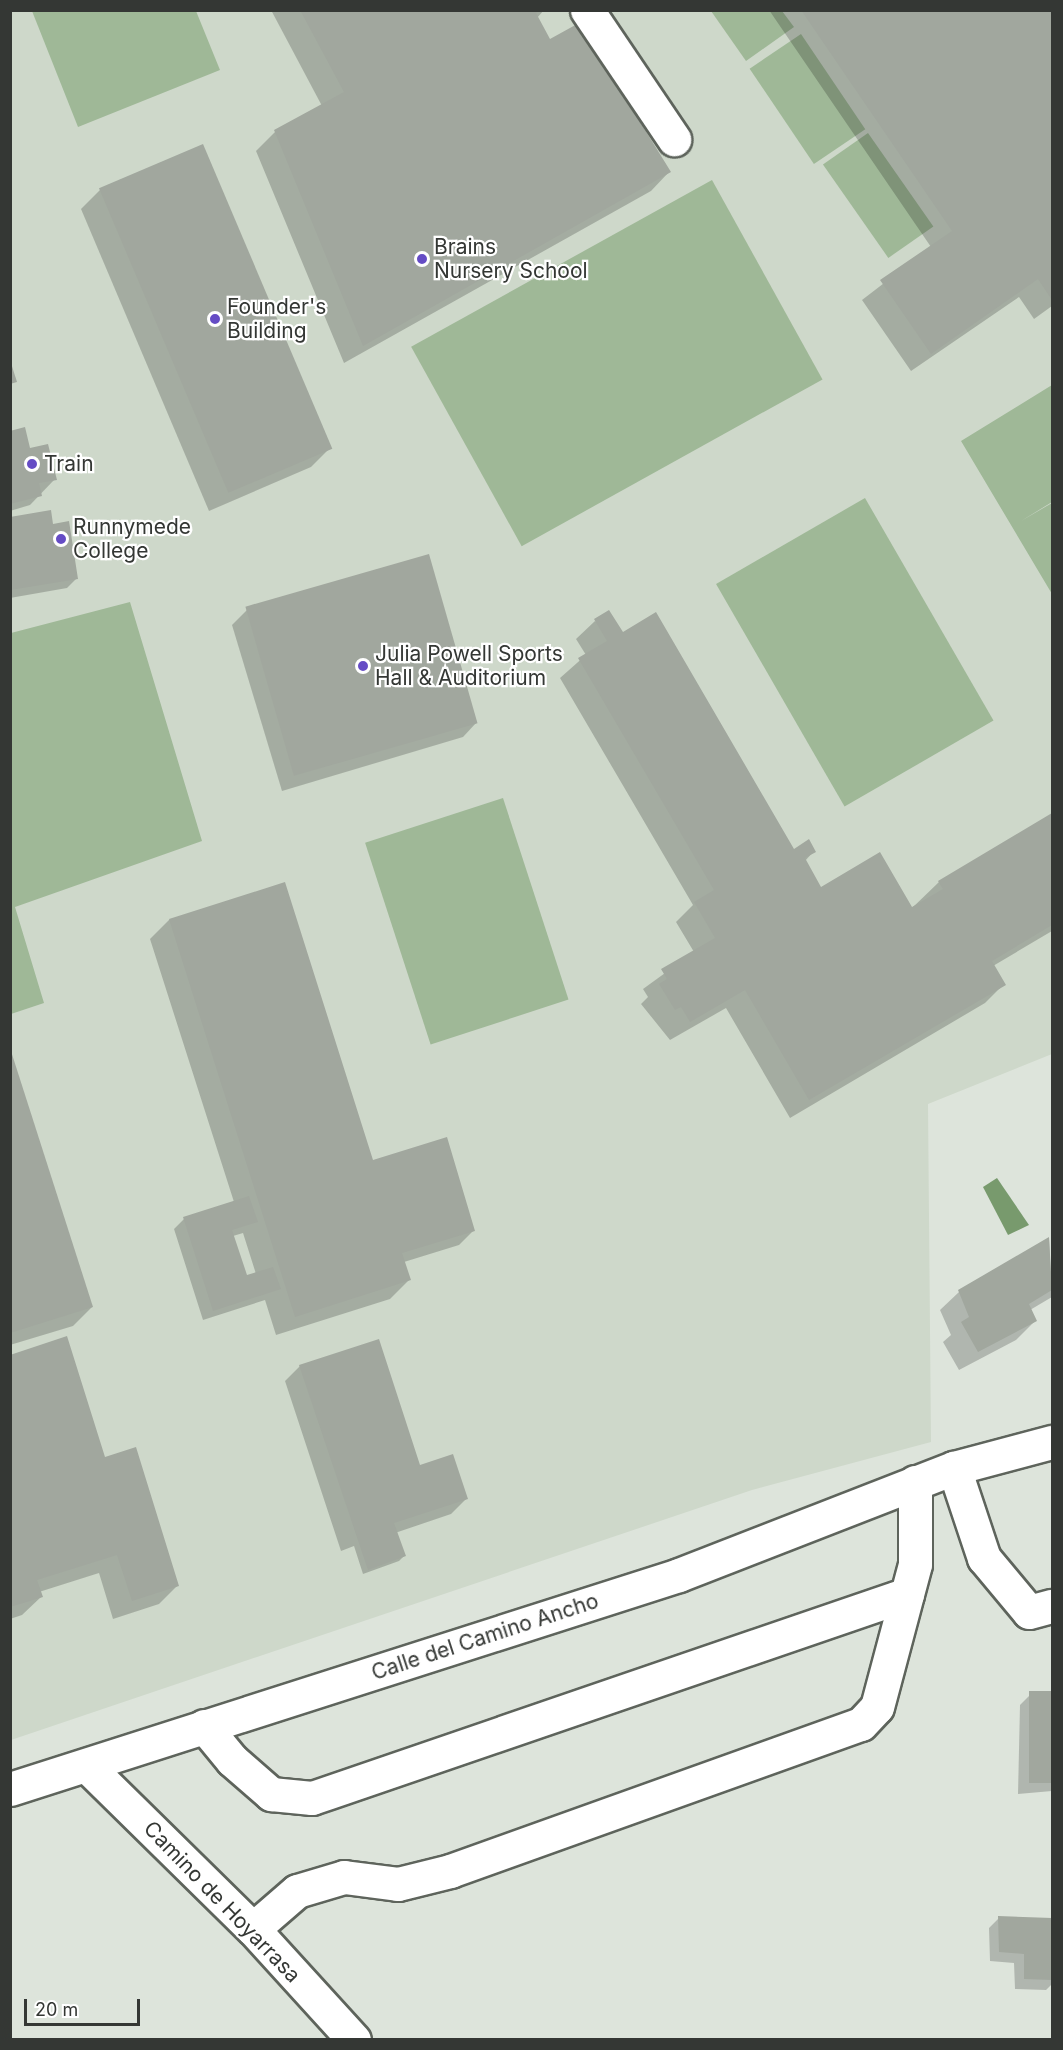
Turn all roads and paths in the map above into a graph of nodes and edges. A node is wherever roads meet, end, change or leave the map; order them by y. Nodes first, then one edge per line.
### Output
1 (587, 10) edge
2 (674, 139) dead end
3 (1053, 1442) edge
4 (954, 1468) junction
5 (915, 1482) junction
6 (907, 1594) junction
7 (1053, 1606) edge
8 (204, 1726) junction
9 (88, 1767) junction
10 (10, 1789) edge
11 (253, 1929) junction
12 (354, 2040) edge

1 - 2 street
3 - 4 street, Calle del Camino Ancho
4 - 5 street, Calle del Camino Ancho
4 - 7 street
5 - 6 street
5 - 8 street, Calle del Camino Ancho
6 - 8 street
6 - 11 street
8 - 9 street, Calle del Camino Ancho
9 - 10 street, Calle del Camino Ancho
9 - 11 street, Camino de Hoyarrasa
11 - 12 street, Camino de Hoyarrasa

